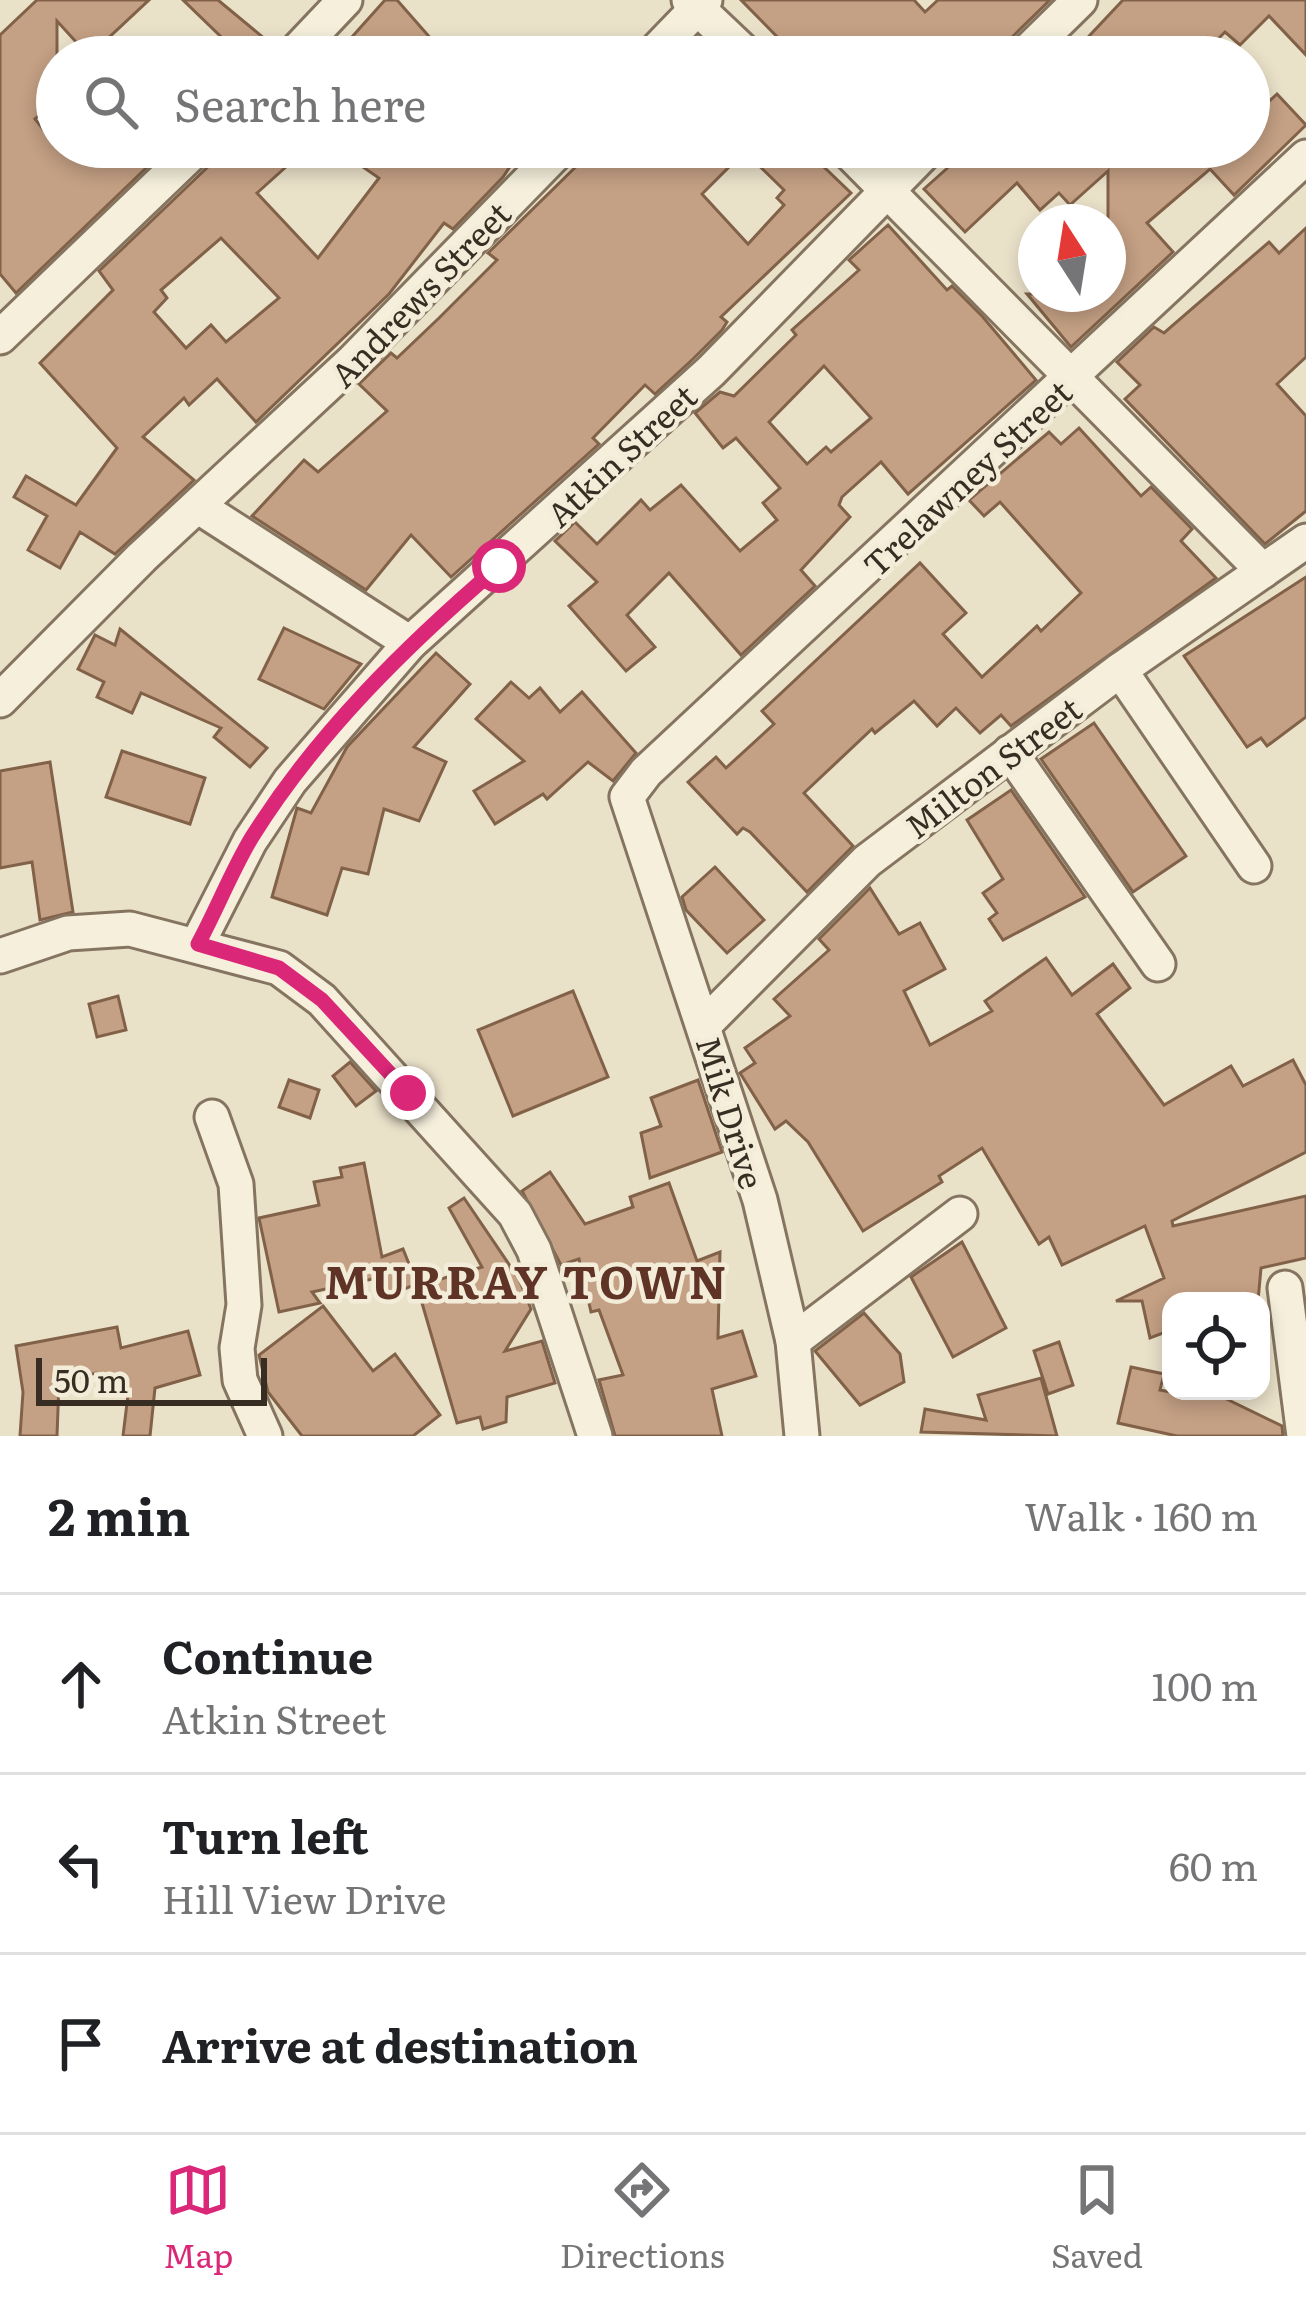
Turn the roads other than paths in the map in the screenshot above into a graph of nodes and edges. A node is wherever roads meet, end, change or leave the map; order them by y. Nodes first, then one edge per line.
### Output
1 (345, 0) edge
2 (1080, 0) edge
3 (697, 3) edge
4 (311, 36) edge
5 (668, 36) edge
6 (729, 36) edge
7 (1043, 36) edge
8 (1306, 157) edge
9 (176, 168) edge
10 (541, 168) edge
11 (866, 168) edge
12 (907, 168) edge
13 (887, 188) junction
14 (0, 337) edge
15 (1075, 377) junction
16 (199, 507) junction
17 (1306, 541) edge
18 (1263, 571) junction
19 (410, 643) junction
20 (1120, 670) junction
21 (0, 700) edge
22 (1010, 752) junction
23 (627, 796) joint
24 (1254, 866) dead end
25 (198, 944) junction
26 (0, 956) edge
27 (1158, 964) dead end
28 (705, 1024) junction
29 (212, 1117) dead end
30 (960, 1214) dead end
31 (1285, 1288) dead end
32 (793, 1341) junction
33 (265, 1436) edge
34 (595, 1436) edge
35 (802, 1436) edge
36 (1304, 1436) edge

1 - 4 street
2 - 7 street
3 - 5 street
3 - 6 street
8 - 15 street, Trelawney Street
9 - 14 street
10 - 16 street, Andrews Street
11 - 13 street
12 - 13 street, Atkin Street
13 - 15 street
13 - 19 street, Atkin Street
15 - 18 street
15 - 23 street, Trelawney Street
16 - 19 street
16 - 21 street, Andrews Street
17 - 18 street, Milton Street
18 - 20 street, Milton Street
19 - 25 street, Atkin Street
20 - 22 street, Milton Street
20 - 24 street
22 - 27 street
22 - 28 street, Milton Street
23 - 28 street, Mik Drive
25 - 26 street
25 - 34 street
28 - 32 street, Mik Drive
29 - 33 street
30 - 32 street
31 - 36 street
32 - 35 street, Mik Drive

